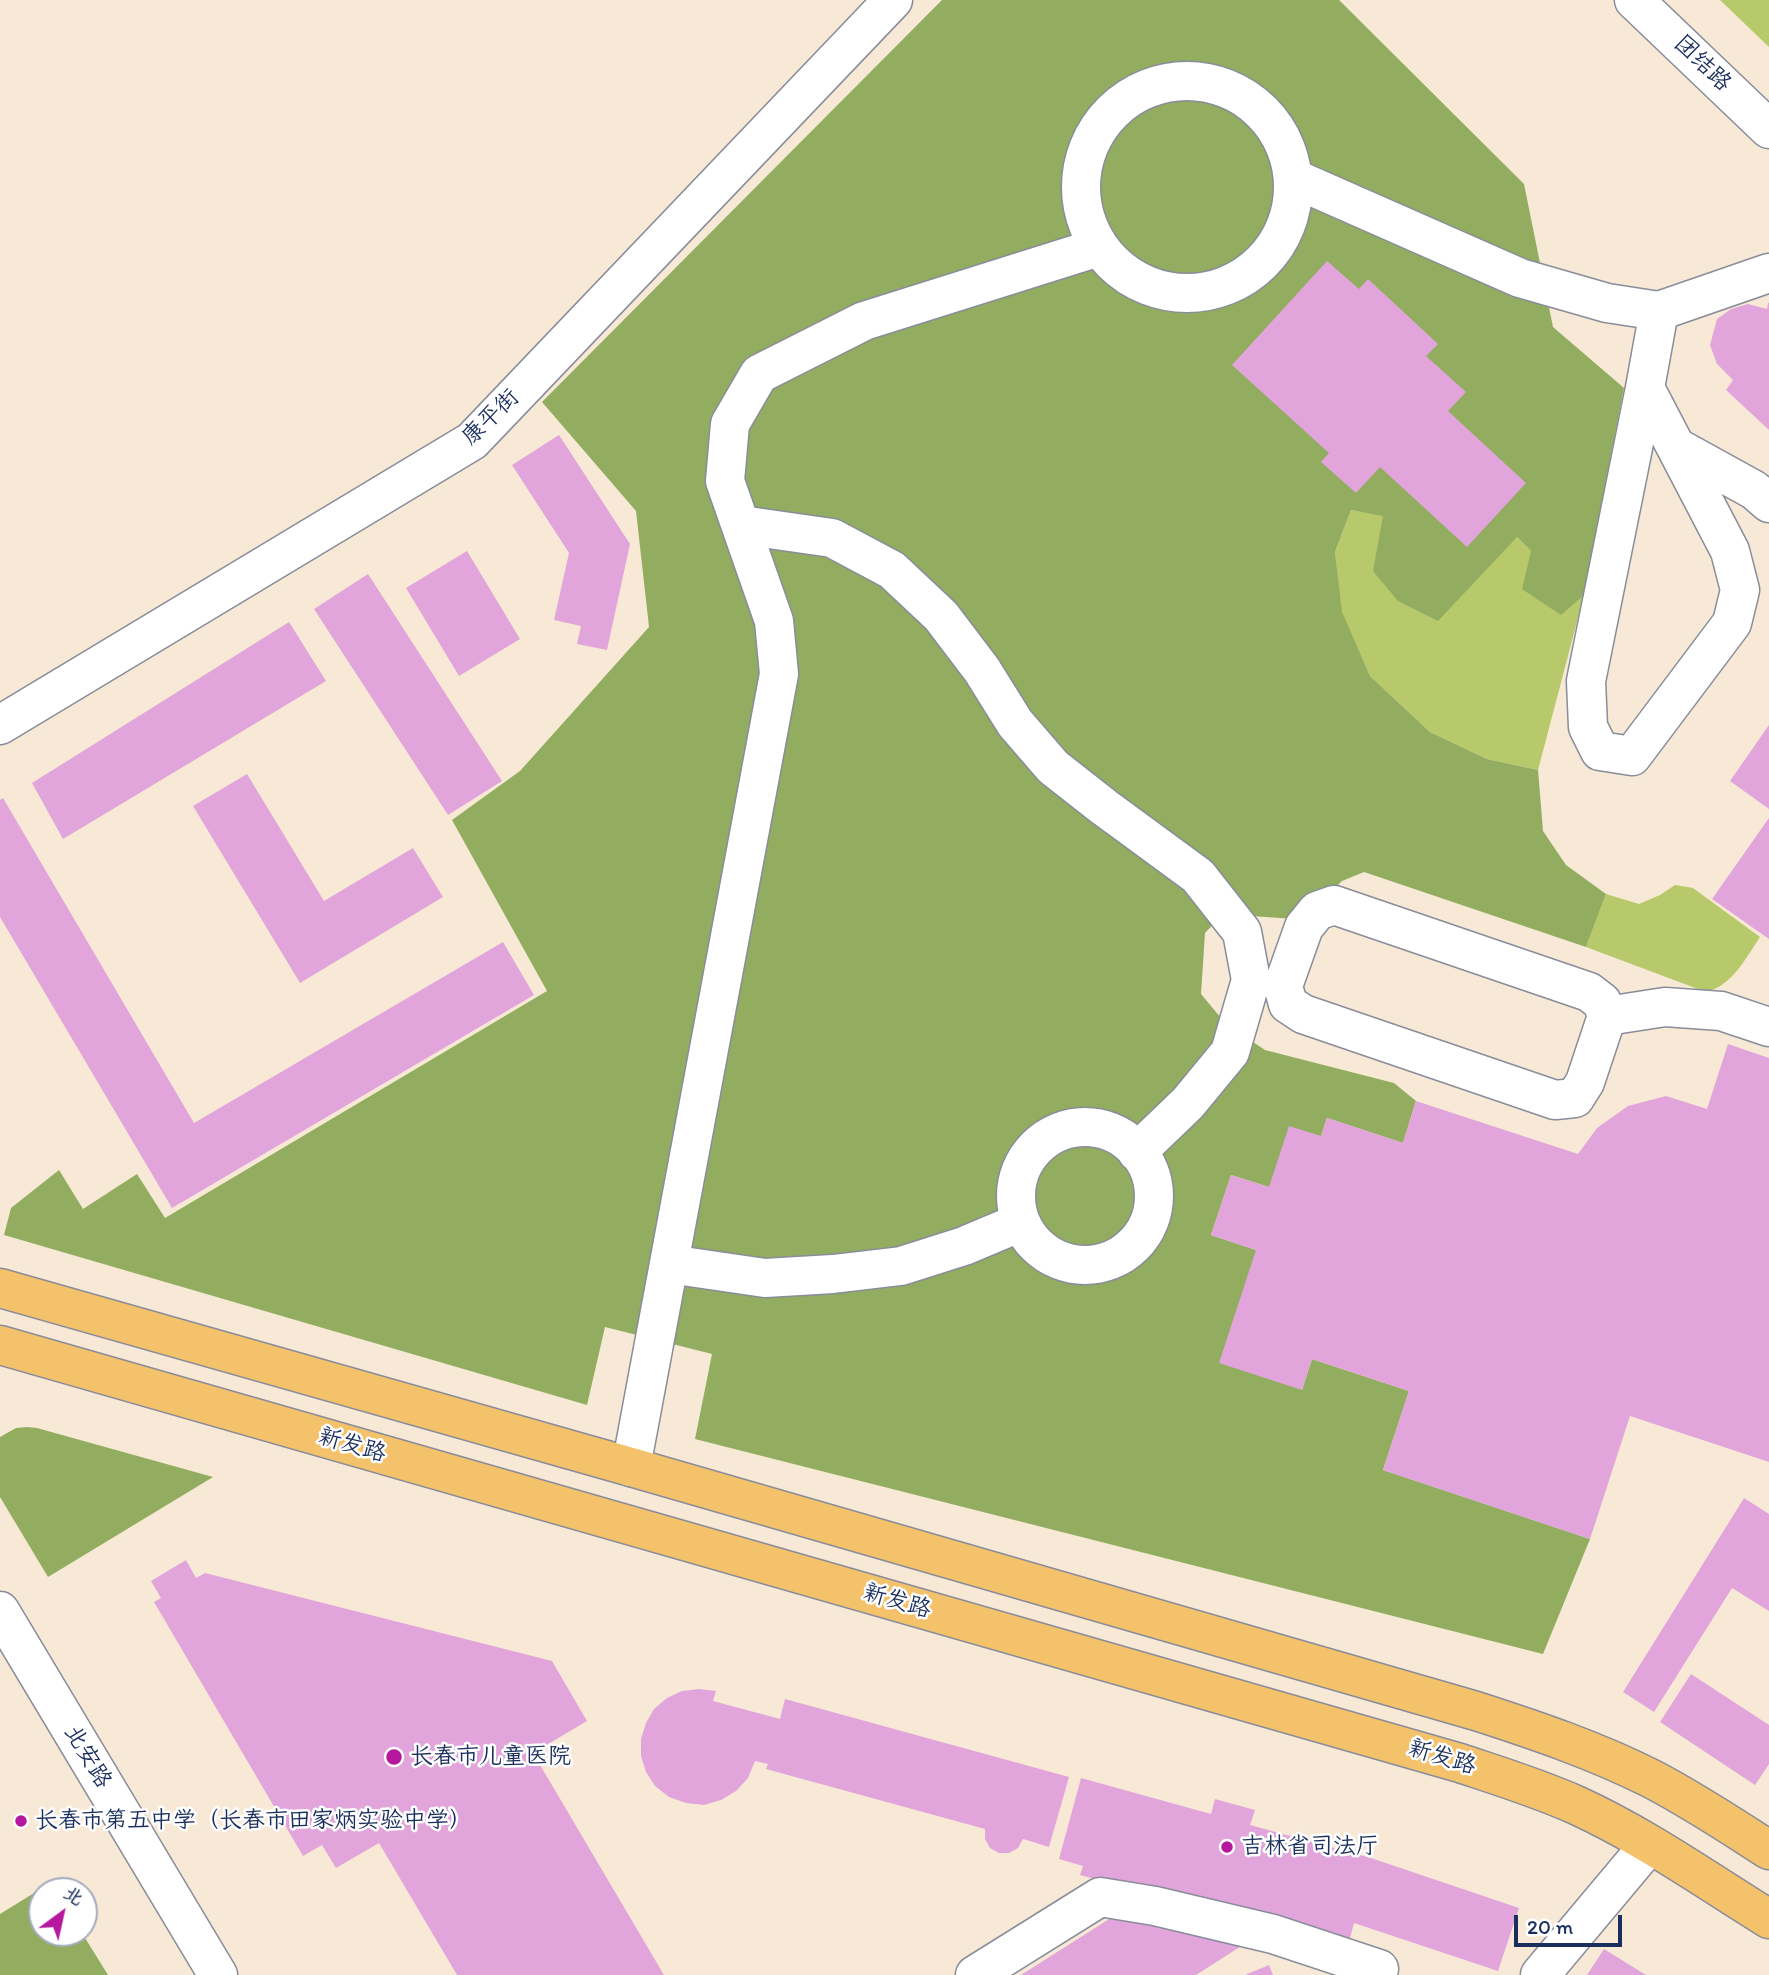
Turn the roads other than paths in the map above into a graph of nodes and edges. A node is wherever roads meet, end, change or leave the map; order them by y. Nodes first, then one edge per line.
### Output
1 (893, 0) edge
2 (1634, 0) edge
3 (1769, 129) edge
4 (1293, 178) junction
5 (1098, 247) junction
6 (1769, 273) edge
7 (1659, 311) junction
8 (1645, 388) junction
9 (1676, 447) junction
10 (1769, 503) edge
11 (741, 525) junction
12 (0, 725) edge
13 (1294, 955) junction
14 (1247, 957) junction
15 (1607, 1016) junction
16 (1769, 1027) edge
17 (1137, 1152) junction
18 (1021, 1222) junction
19 (669, 1264) junction
20 (0, 1287) edge
21 (0, 1345) edge
22 (51, 1360) junction
23 (0, 1365) edge
24 (631, 1467) junction
25 (0, 1611) edge
26 (1649, 1844) junction
27 (1769, 1850) edge
28 (1769, 1919) edge
29 (1379, 1969) dead end
30 (218, 1975) edge
31 (975, 1975) edge
32 (1540, 1975) edge

1 - 12 street, 康平街
2 - 3 street, 团结路
4 - 5 street
4 - 5 street
4 - 7 street
5 - 11 street
6 - 7 street
7 - 8 street
8 - 9 street
8 - 9 street
9 - 10 street
11 - 14 street
11 - 19 street
13 - 14 street
13 - 15 street
13 - 15 street
14 - 17 street
15 - 16 street
17 - 18 street
17 - 18 street
18 - 19 street
19 - 24 street
20 - 24 main road
21 - 22 main road, 新发路
22 - 23 street
22 - 26 main road, 新发路
24 - 27 main road
25 - 30 street, 北安路
26 - 28 main road, 新发路
26 - 32 street
29 - 31 street

